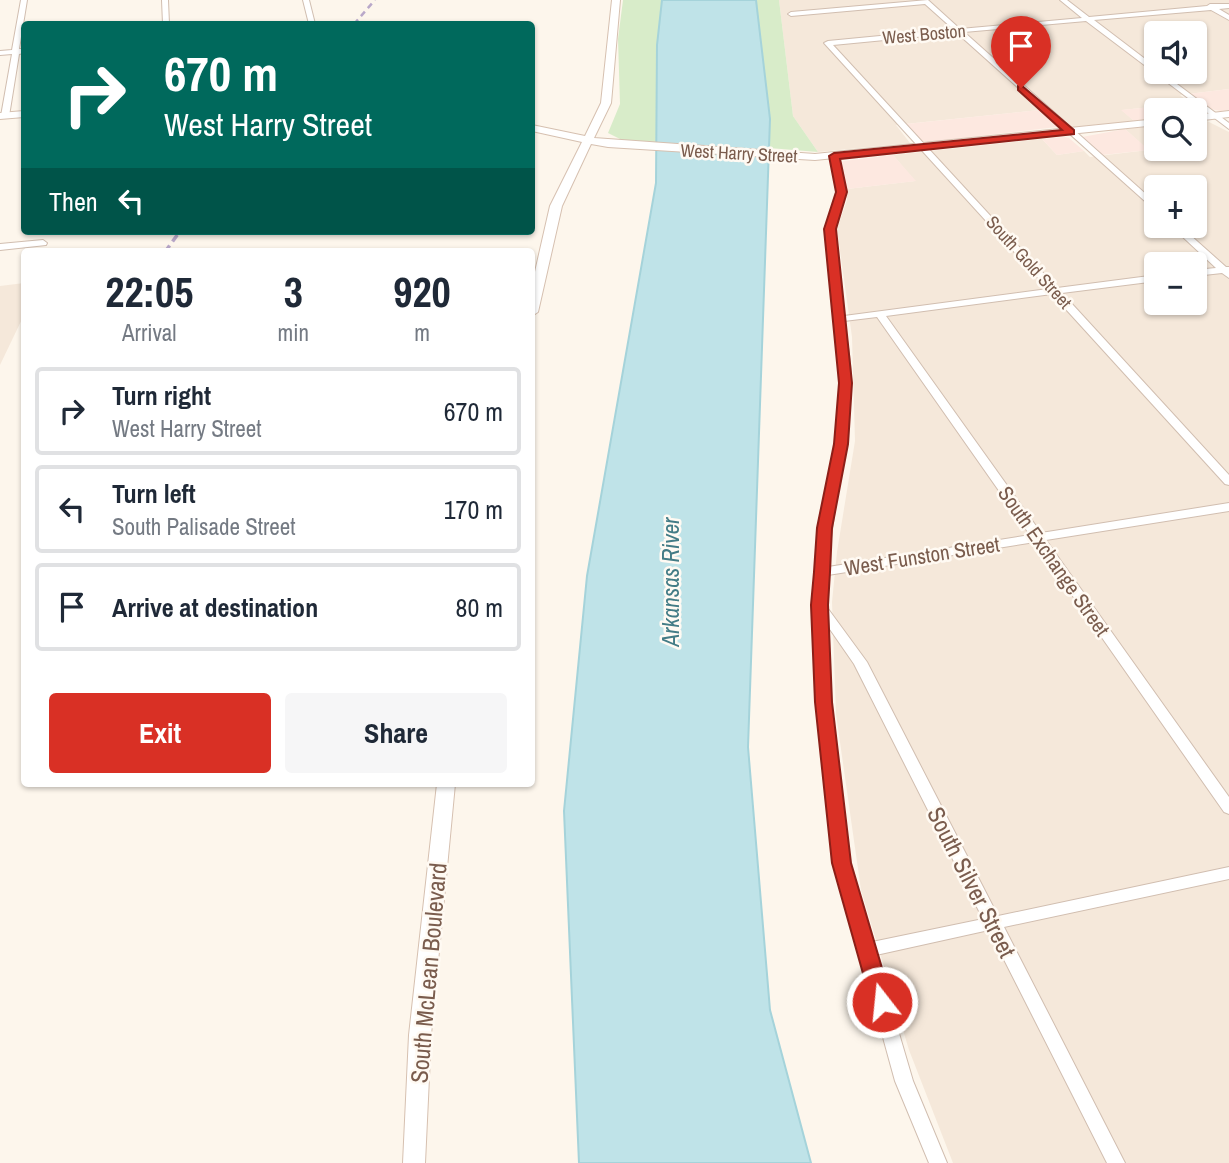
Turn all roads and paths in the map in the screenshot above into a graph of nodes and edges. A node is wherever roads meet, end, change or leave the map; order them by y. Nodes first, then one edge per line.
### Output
1 (24, 0) edge
2 (165, 0) edge
3 (306, 0) edge
4 (616, 0) edge
5 (1063, 0) edge
6 (1201, 0) edge
7 (925, 1) edge
8 (1229, 6) edge
9 (1212, 8) junction
10 (791, 14) dead end
11 (1229, 18) edge
12 (1088, 19) junction
13 (166, 21) edge
14 (311, 21) edge
15 (958, 31) junction
16 (828, 43) joint
17 (21, 51) edge
18 (15, 52) junction
19 (0, 53) edge
20 (21, 114) edge
21 (1229, 114) edge
22 (2, 116) edge
23 (1215, 116) junction
24 (1207, 117) edge
25 (1144, 123) edge
26 (1229, 127) edge
27 (535, 129) edge
28 (1070, 132) junction
29 (590, 140) junction
30 (923, 148) junction
31 (834, 156) junction
32 (1144, 197) edge
33 (1189, 238) edge
34 (43, 243) dead end
35 (0, 247) edge
36 (1227, 272) edge
37 (1207, 273) edge
38 (1144, 280) edge
39 (1056, 291) junction
40 (535, 299) edge
41 (880, 314) junction
42 (840, 319) junction
43 (1229, 482) edge
44 (1229, 506) edge
45 (1038, 538) junction
46 (822, 572) junction
47 (820, 605) junction
48 (446, 787) edge
49 (1229, 808) edge
50 (1229, 873) edge
51 (993, 923) junction
52 (867, 950) junction
53 (414, 1163) edge
54 (938, 1163) edge
55 (1116, 1163) edge

1 - 18 street
2 - 13 street
3 - 14 street
4 - 29 main road
5 - 12 street
6 - 9 street
7 - 10 street
7 - 15 street
8 - 9 street, West Boston
9 - 11 street
9 - 12 street, West Boston
12 - 15 street, West Boston
12 - 23 street
15 - 16 street, West Boston
15 - 28 street
16 - 30 street, South Gold Street
17 - 18 street
18 - 19 street
18 - 22 street
20 - 22 main road
21 - 23 main road
23 - 24 main road
23 - 26 street
25 - 28 main road, West Harry Street
27 - 29 main road, West Harry Street
28 - 30 main road, West Harry Street
28 - 32 street
29 - 31 main road, West Harry Street
29 - 40 main road
30 - 31 main road, West Harry Street
30 - 39 street, South Gold Street
31 - 42 street
33 - 36 street
34 - 35 street
36 - 37 street
38 - 39 street
39 - 41 street
39 - 43 street, South Gold Street
41 - 42 street
41 - 45 street, South Exchange Street
42 - 46 street
44 - 45 street, West Funston Street
45 - 46 street, West Funston Street
45 - 49 street, South Exchange Street
46 - 47 street
47 - 51 street, South Silver Street
47 - 52 street
48 - 53 main road, South McLean Boulevard
50 - 51 street
51 - 52 street
51 - 55 street, South Silver Street
52 - 54 street

